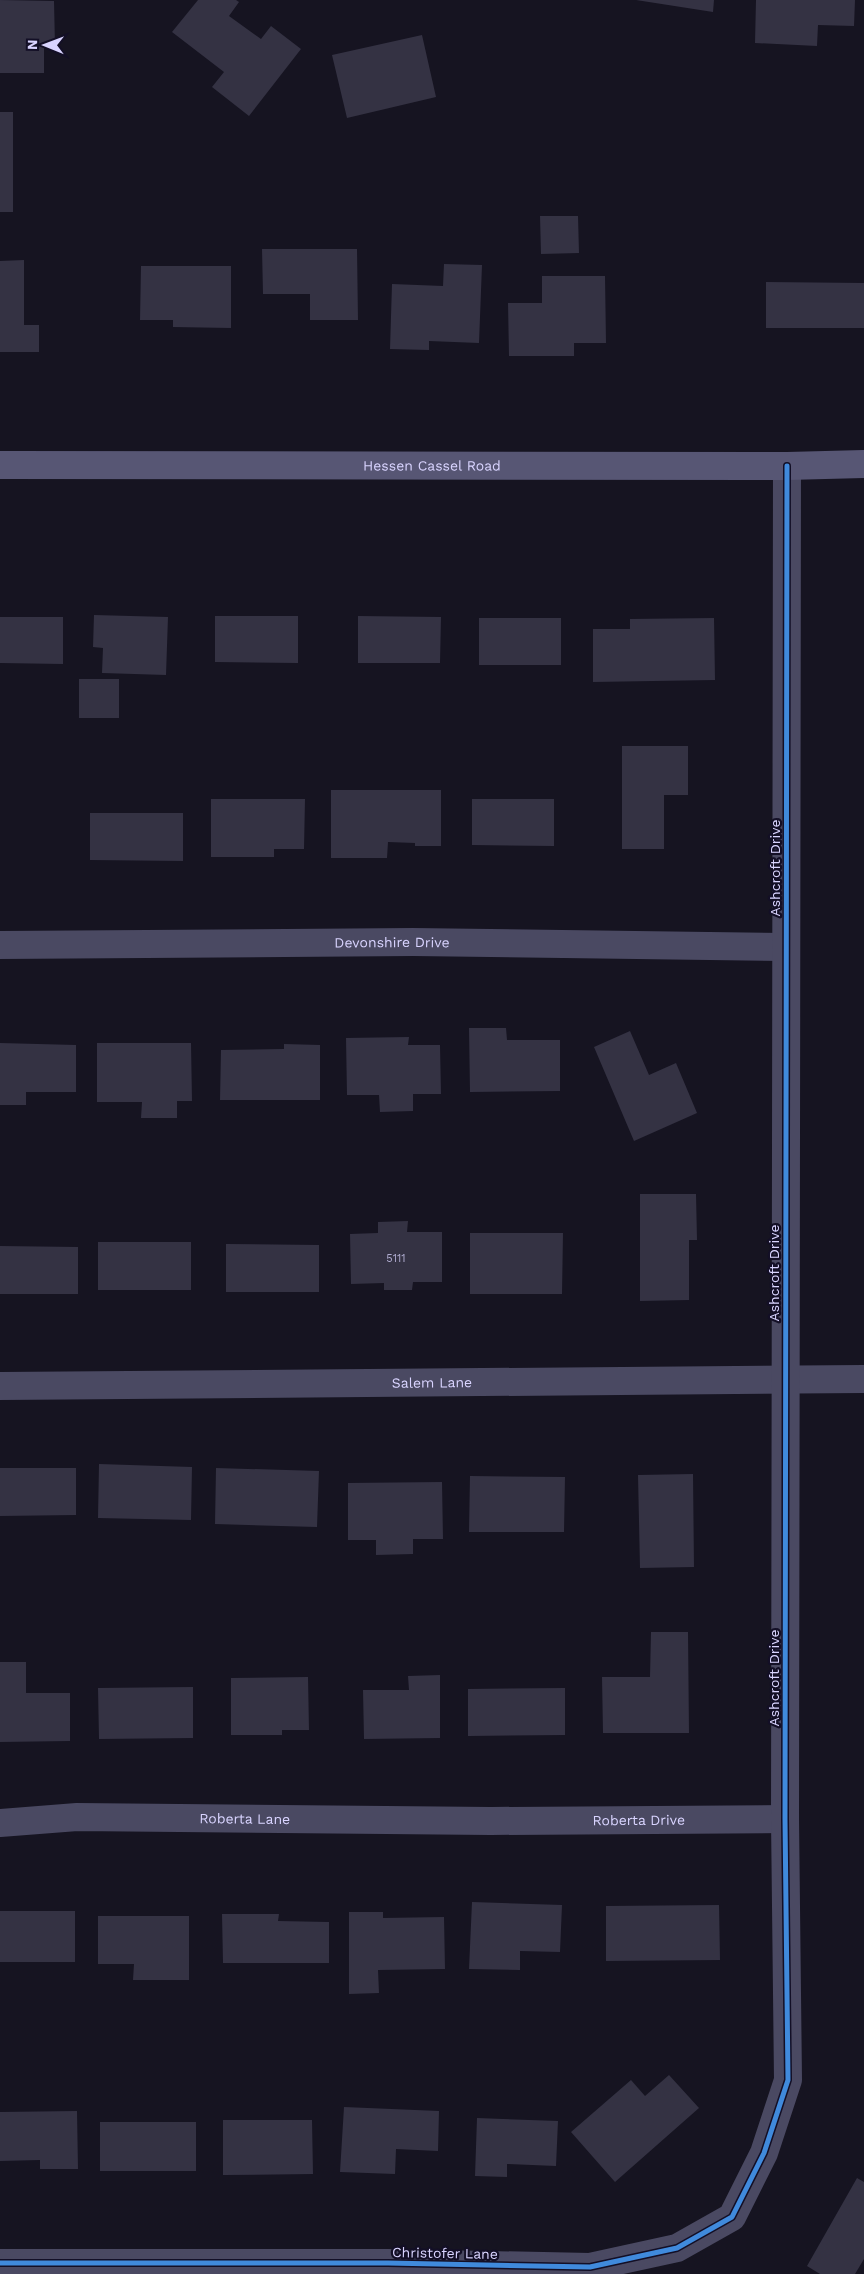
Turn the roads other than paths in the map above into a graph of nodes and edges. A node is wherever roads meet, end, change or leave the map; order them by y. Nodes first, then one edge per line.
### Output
1 (864, 464) edge
2 (0, 465) edge
3 (787, 466) junction
4 (0, 946) edge
5 (786, 947) junction
6 (786, 1380) junction
7 (864, 1380) edge
8 (0, 1386) edge
9 (785, 1819) junction
10 (491, 1821) joint
11 (0, 1823) edge
12 (788, 2080) joint
13 (0, 2263) edge

1 - 3 main road, Hessen Cassel Road
2 - 3 main road, Hessen Cassel Road
3 - 5 street, Ashcroft Drive
4 - 5 street, Devonshire Drive
5 - 6 street, Ashcroft Drive
6 - 7 street, Salem Lane
6 - 8 street, Salem Lane
6 - 9 street, Ashcroft Drive
9 - 10 street, Roberta Drive
9 - 12 street, Ashcroft Drive
10 - 11 street, Roberta Lane
12 - 13 street, Christofer Lane

